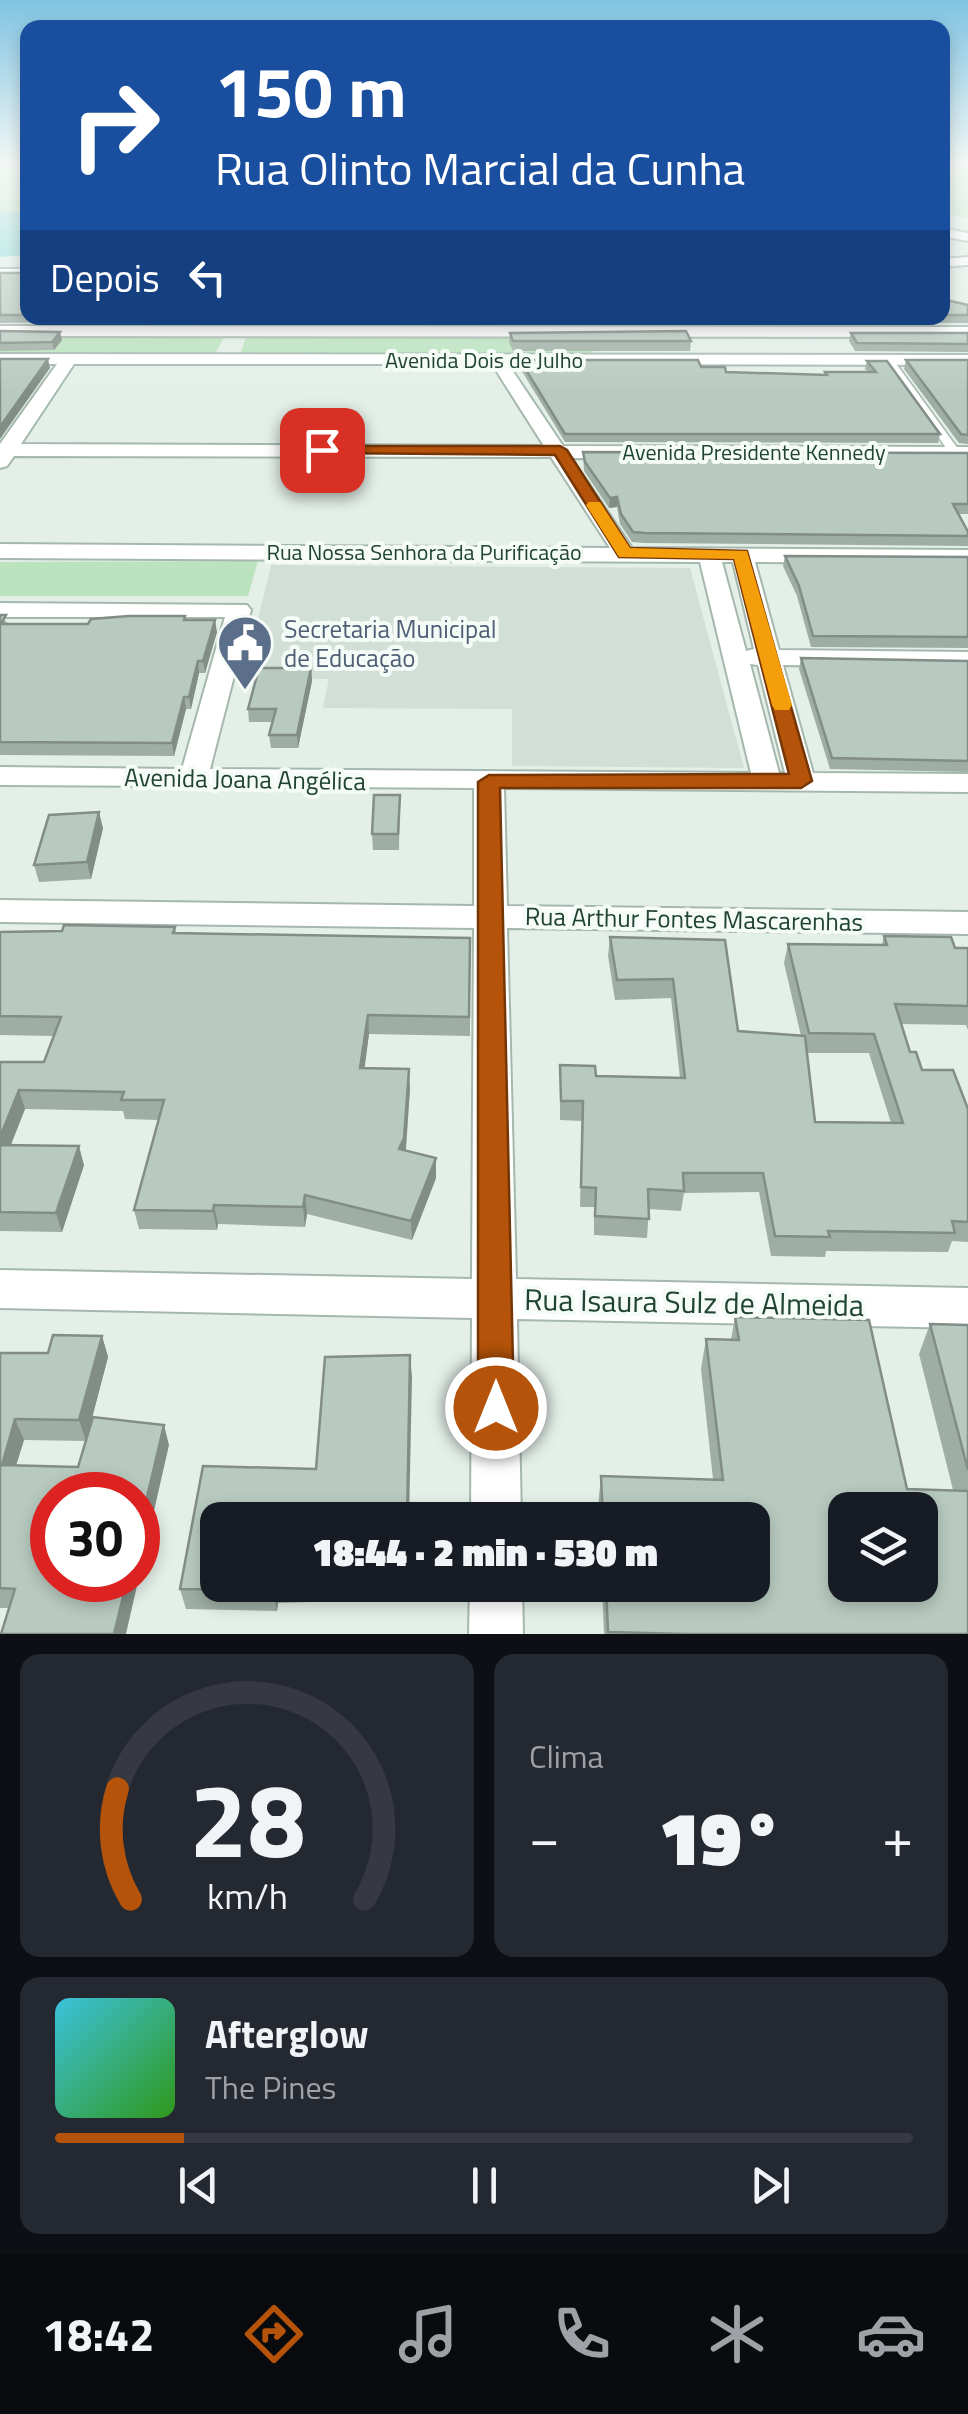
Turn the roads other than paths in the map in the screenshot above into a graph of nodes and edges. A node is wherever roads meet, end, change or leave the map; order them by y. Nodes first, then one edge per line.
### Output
1 (73, 325) edge
2 (104, 325) edge
3 (474, 325) edge
4 (806, 325) edge
5 (0, 331) edge
6 (236, 332) junction
7 (479, 332) junction
8 (714, 332) junction
9 (968, 332) edge
10 (0, 359) edge
11 (68, 359) junction
12 (222, 360) junction
13 (497, 360) junction
14 (728, 360) junction
15 (820, 360) junction
16 (889, 360) junction
17 (968, 360) edge
18 (560, 450) junction
19 (962, 453) edge
20 (2, 454) edge
21 (0, 551) edge
22 (624, 553) junction
23 (709, 554) junction
24 (742, 554) junction
25 (968, 557) edge
26 (0, 610) edge
27 (735, 657) junction
28 (770, 658) junction
29 (968, 660) edge
30 (0, 776) edge
31 (193, 778) junction
32 (766, 781) junction
33 (801, 781) junction
34 (489, 782) junction
35 (968, 782) edge
36 (0, 911) edge
37 (493, 916) junction
38 (968, 923) edge
39 (0, 1289) edge
40 (496, 1297) junction
41 (968, 1308) edge
42 (496, 1502) edge
43 (496, 1602) edge
44 (496, 1634) edge

1 - 5 street, Avenida Dois de Julho
2 - 6 street, Avenida Dois de Julho
3 - 7 street
4 - 8 street, Avenida Dois de Julho
4 - 9 street, Avenida Dois de Julho
4 - 15 street
6 - 7 street, Avenida Dois de Julho
6 - 12 street
7 - 8 street, Avenida Dois de Julho
8 - 14 street
10 - 11 street, Avenida Dois de Julho
11 - 12 street, Avenida Dois de Julho
11 - 20 street
12 - 13 street, Avenida Dois de Julho
13 - 14 street, Avenida Dois de Julho
13 - 18 street
14 - 15 street, Avenida Dois de Julho
15 - 16 street, Avenida Dois de Julho
16 - 17 street, Avenida Dois de Julho
16 - 19 lane
18 - 19 street, Avenida Presidente Kennedy
18 - 20 street, Avenida Presidente Kennedy
18 - 22 street
21 - 22 street, Rua Nossa Senhora da Purificação
22 - 23 street, Rua Nossa Senhora da Purificação
23 - 24 street, Rua Nossa Senhora da Purificação
23 - 27 street
24 - 25 street, Rua Nossa Senhora da Purificação
24 - 28 street
26 - 31 street
27 - 28 street
27 - 32 street
28 - 29 street
28 - 33 street
30 - 31 street, Avenida Joana Angélica
31 - 34 street, Avenida Joana Angélica
32 - 33 street, Avenida Joana Angélica
32 - 34 street, Avenida Joana Angélica
33 - 35 street, Avenida Joana Angélica
34 - 37 street
36 - 37 street, Rua Arthur Fontes Mascarenhas
37 - 38 street, Rua Arthur Fontes Mascarenhas
37 - 40 street
39 - 40 street, Rua Isaura Sulz de Almeida
40 - 41 street, Rua Isaura Sulz de Almeida
40 - 42 street
43 - 44 street

